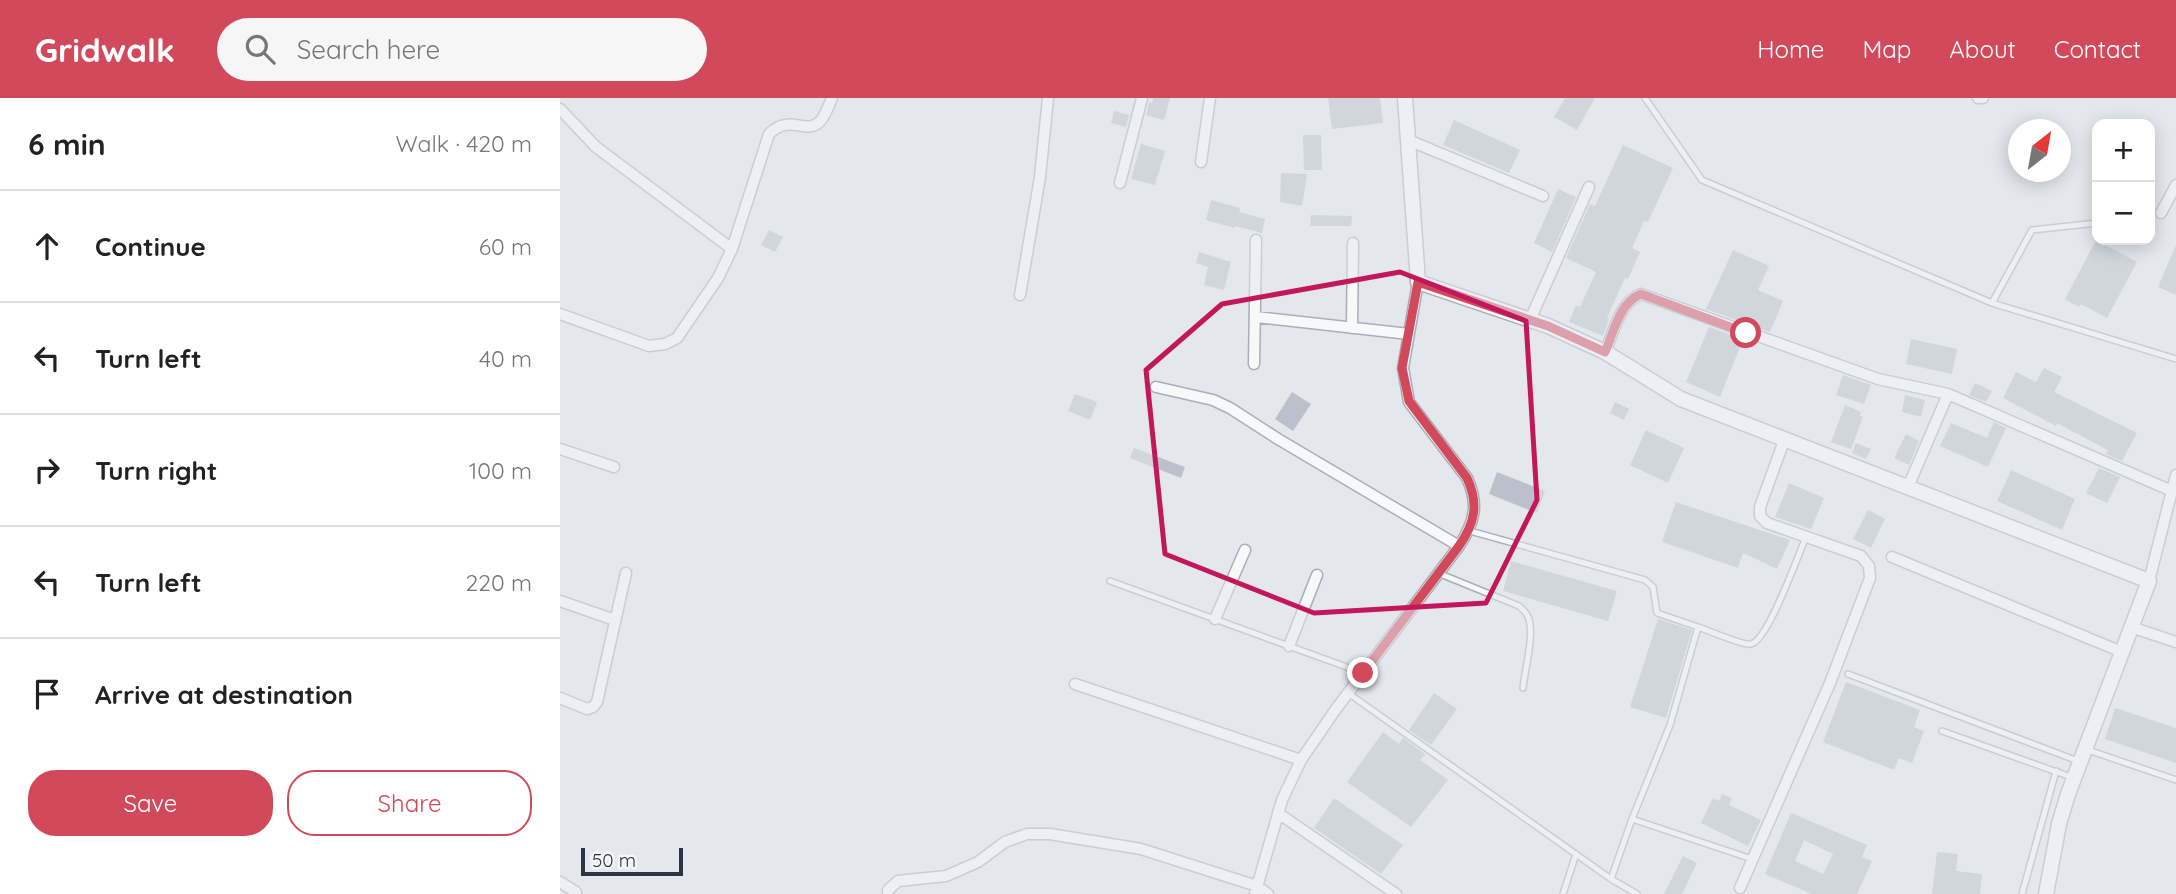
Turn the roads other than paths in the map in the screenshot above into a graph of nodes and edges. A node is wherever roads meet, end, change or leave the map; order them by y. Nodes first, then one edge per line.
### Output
1 (832, 98) edge
2 (1048, 98) edge
3 (1142, 98) edge
4 (1210, 98) edge
5 (1405, 98) edge
6 (1645, 98) edge
7 (560, 109) edge
8 (1408, 140) junction
9 (1201, 162) dead end
10 (1119, 183) dead end
11 (2176, 186) edge
12 (1590, 187) dead end
13 (1543, 196) dead end
14 (2161, 213) dead end
15 (2092, 224) edge
16 (1256, 240) dead end
17 (1353, 243) dead end
18 (732, 248) junction
19 (1418, 282) junction
20 (1020, 295) dead end
21 (1992, 303) junction
22 (560, 314) edge
23 (1256, 317) junction
24 (1530, 320) junction
25 (1352, 328) junction
26 (1409, 334) junction
27 (1605, 352) junction
28 (2176, 359) edge
29 (1254, 364) dead end
30 (1156, 387) dead end
31 (1948, 394) junction
32 (1785, 438) junction
33 (560, 449) edge
34 (614, 467) dead end
35 (2176, 475) edge
36 (1908, 487) junction
37 (2172, 491) junction
38 (1469, 531) junction
39 (1805, 537) junction
40 (1459, 546) junction
41 (1245, 550) dead end
42 (1892, 557) dead end
43 (626, 573) dead end
44 (1438, 573) junction
45 (1317, 575) dead end
46 (1110, 581) dead end
47 (2149, 581) junction
48 (560, 601) edge
49 (615, 620) junction
50 (1215, 620) junction
51 (1698, 626) junction
52 (2131, 627) junction
53 (2176, 642) edge
54 (1289, 646) junction
55 (2122, 652) junction
56 (1363, 673) junction
57 (1848, 674) dead end
58 (1075, 684) dead end
59 (1523, 688) dead end
60 (1348, 693) junction
61 (560, 698) edge
62 (1942, 731) dead end
63 (2083, 755) junction
64 (1301, 760) junction
65 (2056, 771) junction
66 (2074, 778) junction
67 (2176, 780) edge
68 (1278, 813) junction
69 (1632, 819) junction
70 (1576, 854) junction
71 (1753, 859) junction
72 (1611, 879) junction
73 (560, 883) edge
74 (1740, 888) dead end
75 (1256, 890) edge
76 (576, 892) edge
77 (888, 894) edge
78 (1268, 894) edge
79 (1396, 894) edge
80 (1563, 894) edge
81 (1637, 894) edge
82 (2022, 894) edge
83 (2046, 894) edge

1 - 18 street
2 - 20 street
3 - 10 street
4 - 9 street
5 - 8 street
6 - 21 lane
7 - 18 street
8 - 13 street
8 - 19 street
11 - 14 street
12 - 24 street
15 - 21 lane
16 - 23 street
17 - 25 street
18 - 22 street
19 - 24 street
19 - 26 street
21 - 28 lane
23 - 25 street
23 - 29 street
24 - 27 street
25 - 26 street
26 - 38 street
27 - 31 street
27 - 32 street
30 - 40 street
31 - 36 street
31 - 37 street
32 - 36 street
32 - 39 street
33 - 34 street
35 - 37 street
36 - 47 street
37 - 47 street
38 - 40 street
38 - 51 lane
39 - 51 lane
39 - 71 street
40 - 44 street
41 - 50 street
42 - 55 street
43 - 49 street
44 - 56 street
44 - 59 lane
45 - 54 street
46 - 50 lane
47 - 52 street
48 - 49 street
49 - 61 street
50 - 54 lane
51 - 69 lane
52 - 53 street
52 - 55 street
54 - 56 lane
55 - 63 street
56 - 60 street
57 - 63 lane
58 - 64 street
60 - 64 street
60 - 70 lane
62 - 65 lane
63 - 66 street
63 - 67 lane
64 - 68 street
65 - 66 lane
65 - 82 lane
66 - 83 street
68 - 75 street
68 - 79 street
69 - 71 lane
69 - 72 lane
70 - 72 lane
70 - 80 lane
71 - 74 street
72 - 81 lane
73 - 76 street
75 - 77 street
75 - 78 street

